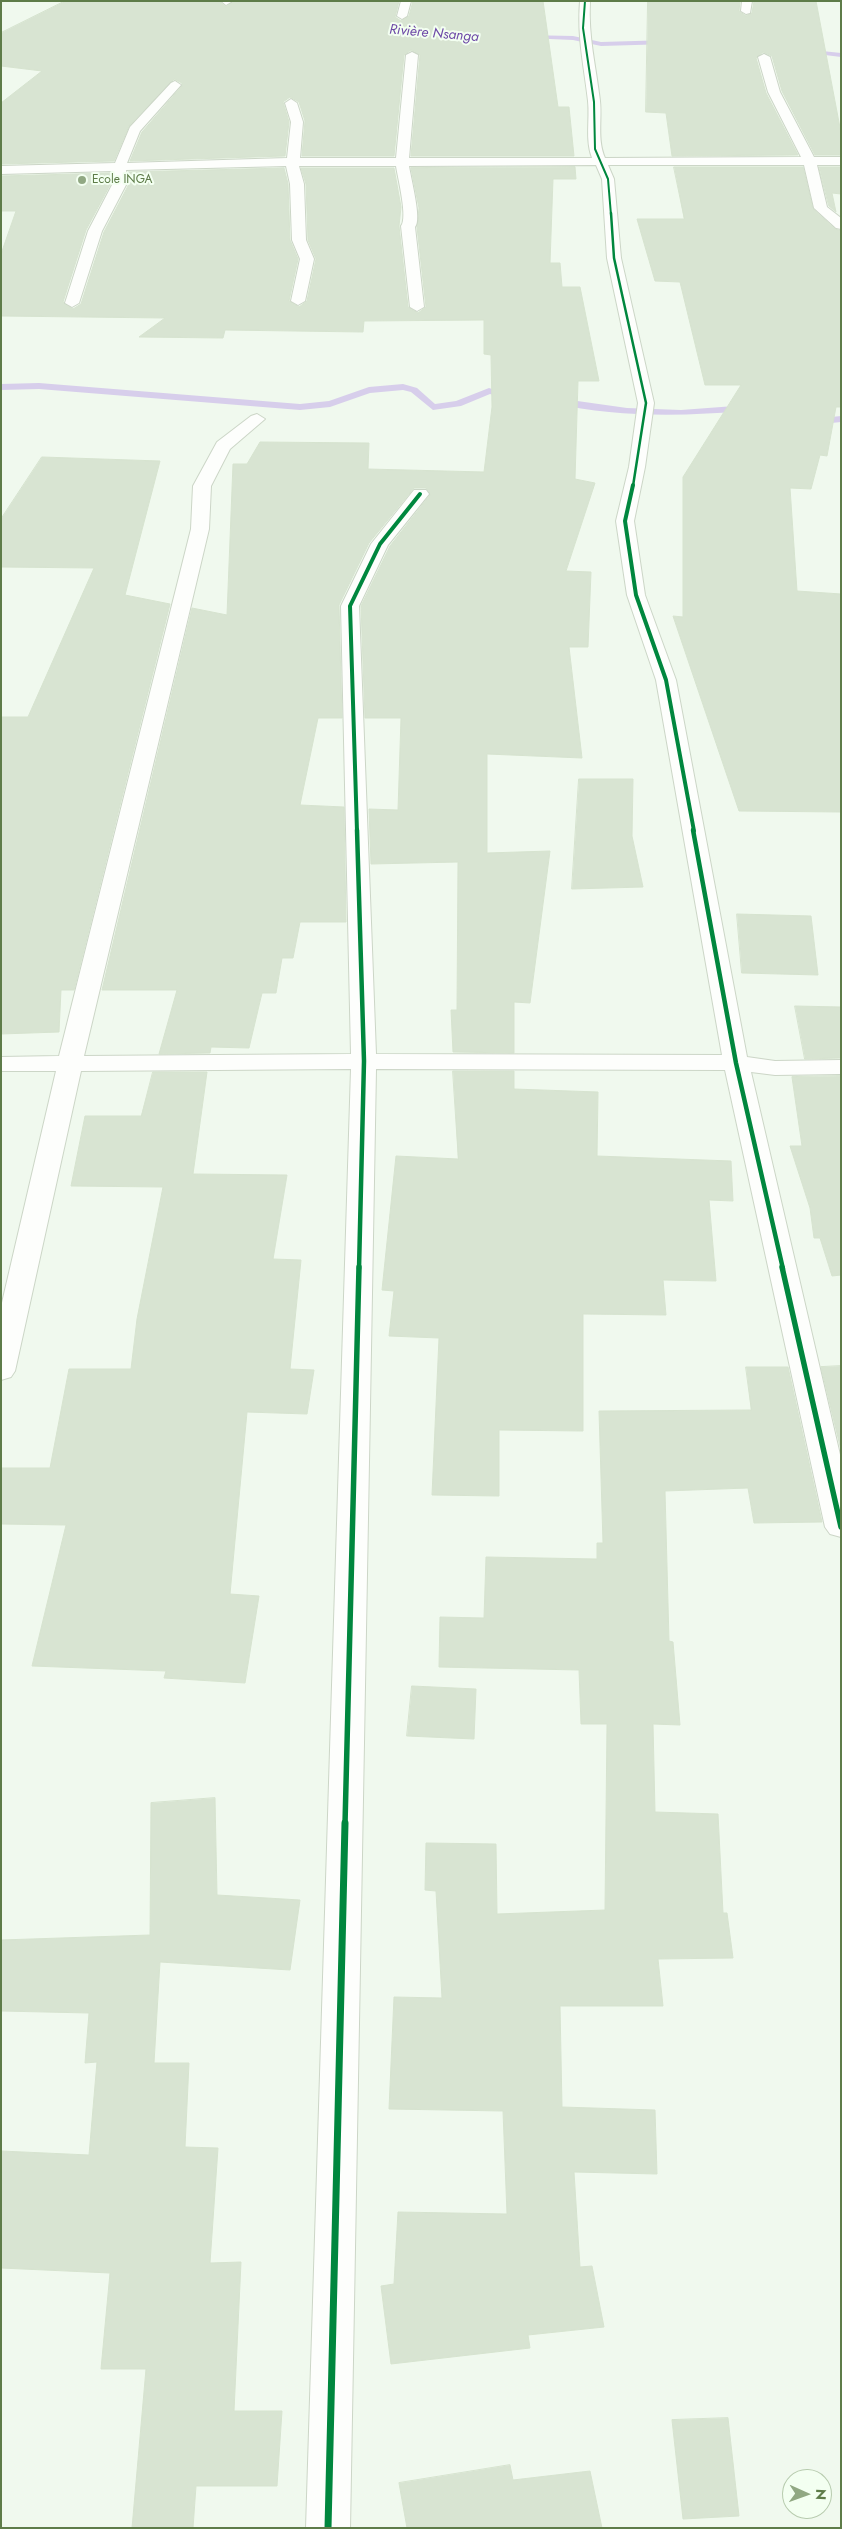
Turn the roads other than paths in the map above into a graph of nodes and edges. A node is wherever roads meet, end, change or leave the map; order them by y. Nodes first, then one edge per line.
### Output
1 (406, 1) edge
2 (584, 1) edge
3 (402, 16) dead end
4 (412, 55) dead end
5 (764, 57) dead end
6 (175, 85) dead end
7 (290, 103) dead end
8 (402, 161) junction
9 (599, 161) junction
10 (841, 161) edge
11 (293, 162) junction
12 (810, 162) junction
13 (120, 168) junction
14 (1, 170) edge
15 (841, 225) edge
16 (298, 301) dead end
17 (72, 303) dead end
18 (418, 307) dead end
19 (257, 419) dead end
20 (420, 494) dead end
21 (364, 1061) junction
22 (70, 1063) junction
23 (736, 1063) junction
24 (1, 1064) edge
25 (841, 1067) edge
26 (1, 1371) edge
27 (841, 1527) edge
28 (328, 2528) edge

1 - 3 street
2 - 9 street
4 - 8 street
5 - 12 street
6 - 13 street
7 - 11 street
8 - 9 street
8 - 11 street
8 - 18 street
9 - 12 street
9 - 23 street
10 - 12 street
11 - 13 street
11 - 16 street
12 - 15 street
13 - 14 street
13 - 17 street
19 - 22 street
20 - 21 street
21 - 22 street
21 - 23 street
21 - 28 street
22 - 24 street
22 - 26 street
23 - 25 street
23 - 27 street

